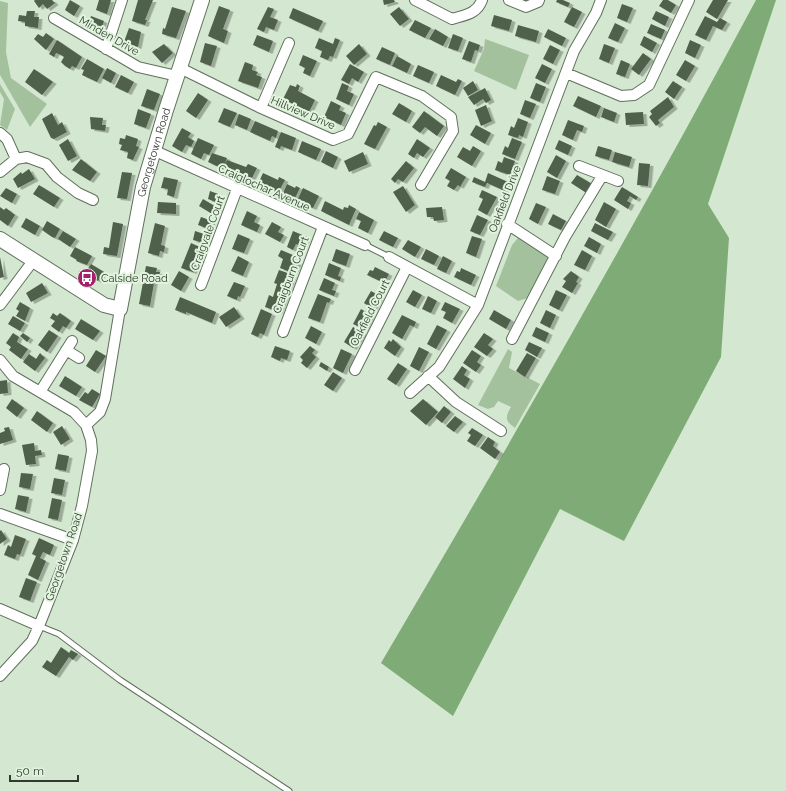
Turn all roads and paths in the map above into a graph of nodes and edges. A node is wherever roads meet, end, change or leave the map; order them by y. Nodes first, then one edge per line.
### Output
1 (122, 0) edge
2 (202, 0) edge
3 (415, 0) edge
4 (482, 0) edge
5 (509, 0) edge
6 (539, 0) edge
7 (601, 0) edge
8 (689, 0) edge
9 (54, 18) dead end
10 (289, 43) dead end
11 (106, 49) junction
12 (178, 72) junction
13 (566, 73) junction
14 (261, 108) junction
15 (0, 133) edge
16 (153, 150) junction
17 (16, 159) junction
18 (579, 166) dead end
19 (0, 172) edge
20 (602, 176) junction
21 (618, 181) dead end
22 (421, 185) dead end
23 (237, 189) junction
24 (93, 200) dead end
25 (507, 224) junction
26 (322, 228) junction
27 (0, 239) edge
28 (365, 245) joint
29 (556, 256) junction
30 (389, 257) joint
31 (33, 261) junction
32 (407, 267) junction
33 (201, 285) dead end
34 (0, 305) edge
35 (478, 305) junction
36 (120, 310) junction
37 (283, 332) dead end
38 (512, 339) dead end
39 (79, 358) dead end
40 (0, 360) edge
41 (355, 370) dead end
42 (428, 376) junction
43 (40, 392) junction
44 (410, 393) dead end
45 (86, 425) junction
46 (501, 431) dead end
47 (4, 469) dead end
48 (0, 490) edge
49 (0, 514) edge
50 (73, 540) junction
51 (0, 609) edge
52 (39, 626) junction
53 (0, 676) edge
54 (290, 791) edge

1 - 11 street
2 - 12 street, Georgetown Road
3 - 4 street
5 - 6 street
7 - 13 street, Oakfield Drive
8 - 13 street
9 - 11 street, Minden Drive
10 - 14 street, Hillview Drive
11 - 12 street, Minden Drive
12 - 14 street, Hillview Drive
12 - 16 street, Georgetown Road
13 - 25 street, Oakfield Drive
14 - 22 street, Hillview Drive
15 - 17 street
16 - 23 street, Craiglochar Avenue
16 - 36 street, Georgetown Road
17 - 19 street
17 - 24 street
18 - 20 street
20 - 21 street
20 - 29 street
23 - 26 street, Craiglochar Avenue
23 - 33 street, Craigvale Court
25 - 29 street
25 - 35 street, Oakfield Drive
26 - 28 street, Craiglochar Avenue
26 - 37 street, Craigburn Court
27 - 31 street
28 - 30 lane
29 - 38 street
30 - 32 street
31 - 34 street
31 - 36 street
32 - 35 street
32 - 41 street, Oakfield Court
35 - 42 street, Oakfield Drive
36 - 45 street
39 - 43 street
40 - 43 street
42 - 44 street, Oakfield Drive
42 - 46 street
43 - 45 street
45 - 50 street, Georgetown Road
47 - 48 street
49 - 50 street
50 - 52 street, Georgetown Road
51 - 52 street
52 - 53 street, Georgetown Road
52 - 54 lane

